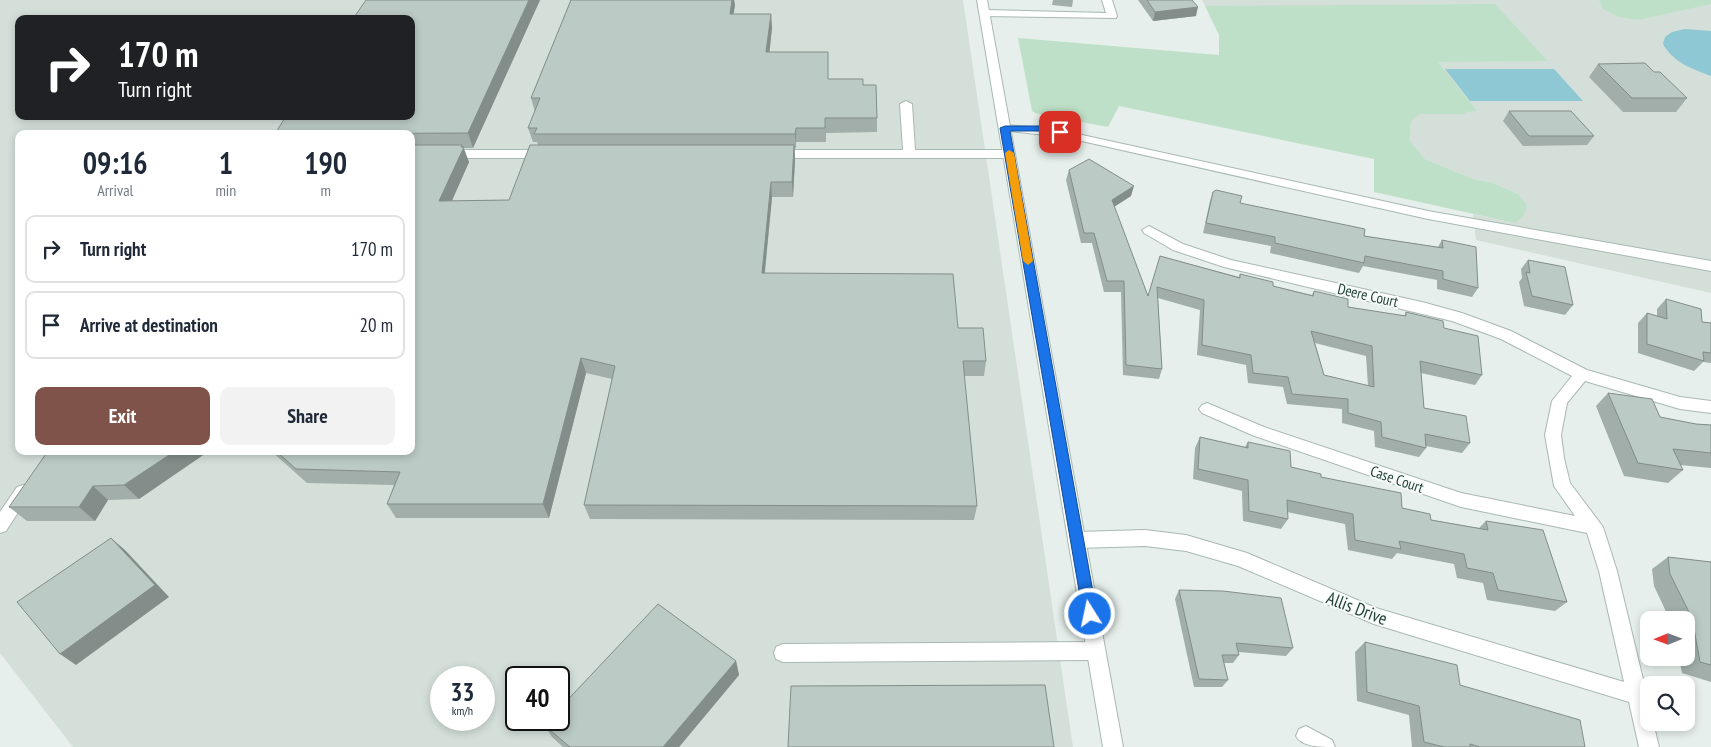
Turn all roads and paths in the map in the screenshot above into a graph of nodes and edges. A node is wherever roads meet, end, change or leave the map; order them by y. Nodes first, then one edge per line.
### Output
1 (982, 0) edge
2 (1107, 0) edge
3 (984, 13) junction
4 (906, 104) dead end
5 (1005, 128) junction
6 (415, 154) edge
7 (558, 154) edge
8 (763, 154) edge
9 (909, 154) junction
10 (1009, 154) junction
11 (1150, 230) dead end
12 (1711, 266) edge
13 (1582, 374) junction
14 (1711, 407) edge
15 (1207, 409) dead end
16 (34, 476) edge
17 (0, 526) edge
18 (1594, 528) junction
19 (1077, 540) junction
20 (1096, 651) junction
21 (783, 652) dead end
22 (1637, 694) junction
23 (1306, 736) dead end
24 (1113, 747) edge
25 (1325, 747) edge
26 (1649, 747) edge

1 - 3 street
2 - 3 street
3 - 5 street
4 - 9 street
5 - 10 street
5 - 12 street
6 - 7 street
8 - 9 street
9 - 10 street
10 - 19 street
11 - 13 street, Deere Court
13 - 14 street
13 - 18 street
15 - 18 street, Case Court
16 - 17 street
18 - 22 street
19 - 20 street
19 - 22 street, Allis Drive
20 - 21 street
20 - 24 street
22 - 26 street
23 - 25 street

